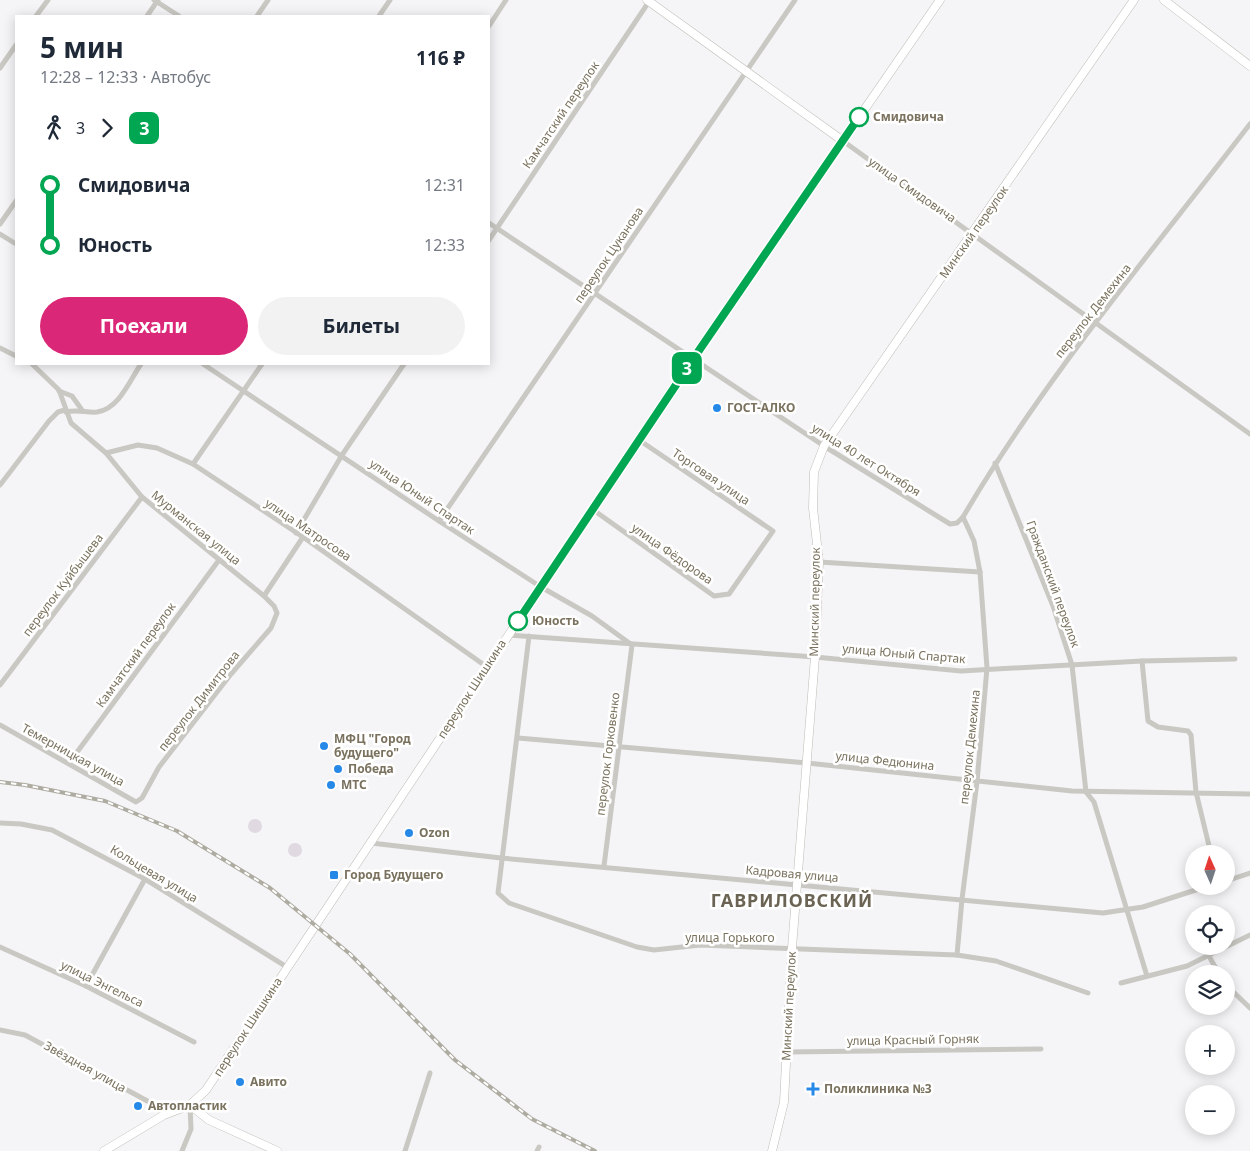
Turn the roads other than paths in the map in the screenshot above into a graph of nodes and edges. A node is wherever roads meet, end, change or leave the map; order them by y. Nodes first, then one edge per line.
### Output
1 (48, 0) edge
2 (268, 0) edge
3 (390, 0) edge
4 (506, 0) edge
5 (649, 0) edge
6 (795, 0) edge
7 (940, 0) edge
8 (1134, 0) edge
9 (1164, 0) edge
10 (156, 1) edge
11 (37, 15) edge
12 (148, 15) edge
13 (177, 15) edge
14 (258, 15) edge
15 (380, 15) edge
16 (490, 24) edge
17 (15, 46) edge
18 (1250, 66) edge
19 (0, 68) edge
20 (746, 72) junction
21 (1250, 124) edge
22 (843, 141) junction
23 (15, 202) edge
24 (0, 224) edge
25 (490, 224) edge
26 (497, 228) junction
27 (0, 234) edge
28 (973, 234) junction
29 (490, 238) edge
30 (15, 243) edge
31 (595, 293) junction
32 (1097, 323) junction
33 (0, 348) edge
34 (15, 356) edge
35 (693, 358) junction
36 (33, 365) edge
37 (140, 365) edge
38 (205, 365) edge
39 (261, 365) edge
40 (403, 365) edge
41 (59, 391) junction
42 (244, 391) junction
43 (82, 410) junction
44 (65, 411) junction
45 (1250, 434) edge
46 (639, 440) junction
47 (824, 446) junction
48 (106, 453) junction
49 (342, 455) junction
50 (995, 463) junction
51 (194, 464) junction
52 (0, 485) edge
53 (142, 497) junction
54 (592, 509) junction
55 (963, 517) junction
56 (439, 521) junction
57 (773, 531) joint
58 (296, 533) junction
59 (302, 537) junction
60 (219, 560) junction
61 (819, 562) junction
62 (980, 572) junction
63 (540, 587) junction
64 (264, 596) junction
65 (277, 613) joint
66 (508, 635) junction
67 (530, 636) junction
68 (632, 645) junction
69 (815, 657) junction
70 (1235, 659) dead end
71 (1142, 661) junction
72 (1072, 665) junction
73 (487, 667) junction
74 (987, 668) junction
75 (0, 684) edge
76 (0, 726) edge
77 (518, 738) junction
78 (618, 747) junction
79 (69, 763) junction
80 (807, 763) junction
81 (977, 782) junction
82 (1086, 792) junction
83 (1196, 792) junction
84 (1250, 794) edge
85 (136, 802) joint
86 (0, 823) edge
87 (371, 843) junction
88 (1209, 845) edge
89 (501, 858) junction
90 (604, 866) junction
91 (1250, 873) edge
92 (1235, 878) edge
93 (145, 879) junction
94 (797, 885) junction
95 (1185, 893) edge
96 (962, 898) junction
97 (1126, 910) junction
98 (1250, 936) edge
99 (0, 946) edge
100 (792, 948) junction
101 (957, 955) junction
102 (1209, 956) junction
103 (1214, 965) edge
104 (287, 967) junction
105 (1147, 976) junction
106 (1121, 984) dead end
107 (86, 986) junction
108 (1088, 993) dead end
109 (1235, 994) edge
110 (1250, 1008) edge
111 (0, 1030) edge
112 (194, 1042) dead end
113 (1041, 1048) dead end
114 (786, 1052) junction
115 (430, 1072) dead end
116 (190, 1105) junction
117 (164, 1115) junction
118 (104, 1151) edge
119 (182, 1151) edge
120 (277, 1151) edge
121 (405, 1151) edge
122 (772, 1151) edge

1 - 11 street
2 - 14 street
3 - 15 street
4 - 16 street
5 - 20 main road, улица Смидовича
5 - 26 street, Камчатский переулок
6 - 20 street, переулок Цуканова
7 - 22 main road, переулок Шишкина
8 - 28 main road, Минский переулок
9 - 18 main road
10 - 12 street
10 - 13 street
17 - 19 street
20 - 22 main road, улица Смидовича
20 - 31 street, переулок Цуканова
21 - 32 street, переулок Демехина
22 - 28 street, улица Смидовича
22 - 35 main road, переулок Шишкина
23 - 24 street
25 - 26 street, улица 40 лет Октября
26 - 29 street, Камчатский переулок
26 - 31 street, улица 40 лет Октября
27 - 30 street
28 - 32 street, улица Смидовича
28 - 47 main road, Минский переулок
31 - 35 street, улица 40 лет Октября
31 - 56 street, переулок Цуканова
32 - 45 street, улица Смидовича
32 - 50 street, переулок Демехина
33 - 34 street
35 - 46 main road, переулок Шишкина
35 - 47 street, улица 40 лет Октября
36 - 41 street, Мурманская улица
37 - 43 street
38 - 42 street, улица Юный Спартак
39 - 42 street
40 - 49 street
41 - 43 street
41 - 44 street, Мурманская улица
42 - 49 street, улица Юный Спартак
42 - 51 street
43 - 44 street
44 - 48 street, Мурманская улица
44 - 52 street
46 - 54 main road, переулок Шишкина
46 - 57 street, Торговая улица
47 - 55 street, улица 40 лет Октября
47 - 61 main road, Минский переулок
48 - 51 street, улица Матросова
48 - 53 street, Мурманская улица
49 - 56 street, улица Юный Спартак
49 - 58 street
50 - 55 street, переулок Демехина
50 - 72 street, Гражданский переулок
51 - 58 street, улица Матросова
53 - 60 street, Мурманская улица
53 - 75 street, переулок Куйбышева
54 - 57 street, улица Фёдорова
54 - 63 main road, переулок Шишкина
55 - 62 street, переулок Демехина
56 - 63 street, улица Юный Спартак
58 - 59 street, улица Матросова
59 - 64 street
59 - 73 street, улица Матросова
60 - 64 street, Мурманская улица
60 - 79 street, Камчатский переулок
61 - 62 street
61 - 69 main road, Минский переулок
62 - 74 street, переулок Демехина
63 - 66 main road, переулок Шишкина
63 - 68 street, улица Юный Спартак
64 - 65 street, Мурманская улица
65 - 85 street, переулок Димитрова
66 - 67 street, улица Юный Спартак
66 - 73 main road, переулок Шишкина
67 - 68 street, улица Юный Спартак
67 - 77 street
68 - 69 street, улица Юный Спартак
68 - 78 street, переулок Горковенко
69 - 74 street, улица Юный Спартак
69 - 80 main road, Минский переулок
70 - 71 street, улица Юный Спартак
71 - 72 street, улица Юный Спартак
71 - 83 street
72 - 74 street, улица Юный Спартак
72 - 82 street, Гражданский переулок
73 - 87 main road, переулок Шишкина
74 - 81 street, переулок Демехина
76 - 79 street, Темерницкая улица
77 - 78 street, улица Федюнина
77 - 89 street
78 - 80 street, улица Федюнина
78 - 90 street, переулок Горковенко
79 - 85 street, Темерницкая улица
80 - 81 street, улица Федюнина
80 - 94 main road, Минский переулок
81 - 82 street, улица Федюнина
81 - 96 street, переулок Демехина
82 - 83 street, улица Федюнина
82 - 97 street, Гражданский переулок
83 - 84 street, улица Федюнина
83 - 88 street
86 - 93 street, Кольцевая улица
87 - 89 street, Кадровая улица
87 - 104 main road, переулок Шишкина
89 - 90 street, Кадровая улица
89 - 100 street, улица Горького
90 - 94 street, Кадровая улица
91 - 92 street
93 - 104 street, Кольцевая улица
93 - 107 street
94 - 96 street, Кадровая улица
94 - 100 main road, Минский переулок
95 - 97 street, Кадровая улица
96 - 97 street, Кадровая улица
96 - 101 street, переулок Демехина
97 - 105 street, Гражданский переулок
98 - 102 street
99 - 107 street, улица Энгельса
100 - 101 street, улица Горького
100 - 114 main road, Минский переулок
101 - 108 street, улица Горького
102 - 103 street
102 - 105 street
104 - 116 main road, переулок Шишкина
105 - 106 street
107 - 112 street, улица Энгельса
109 - 110 street
111 - 117 street, Звёздная улица
113 - 114 street, улица Красный Горняк
114 - 122 main road, Минский переулок
115 - 121 street
116 - 117 main road
116 - 119 street
116 - 120 main road
117 - 118 main road

